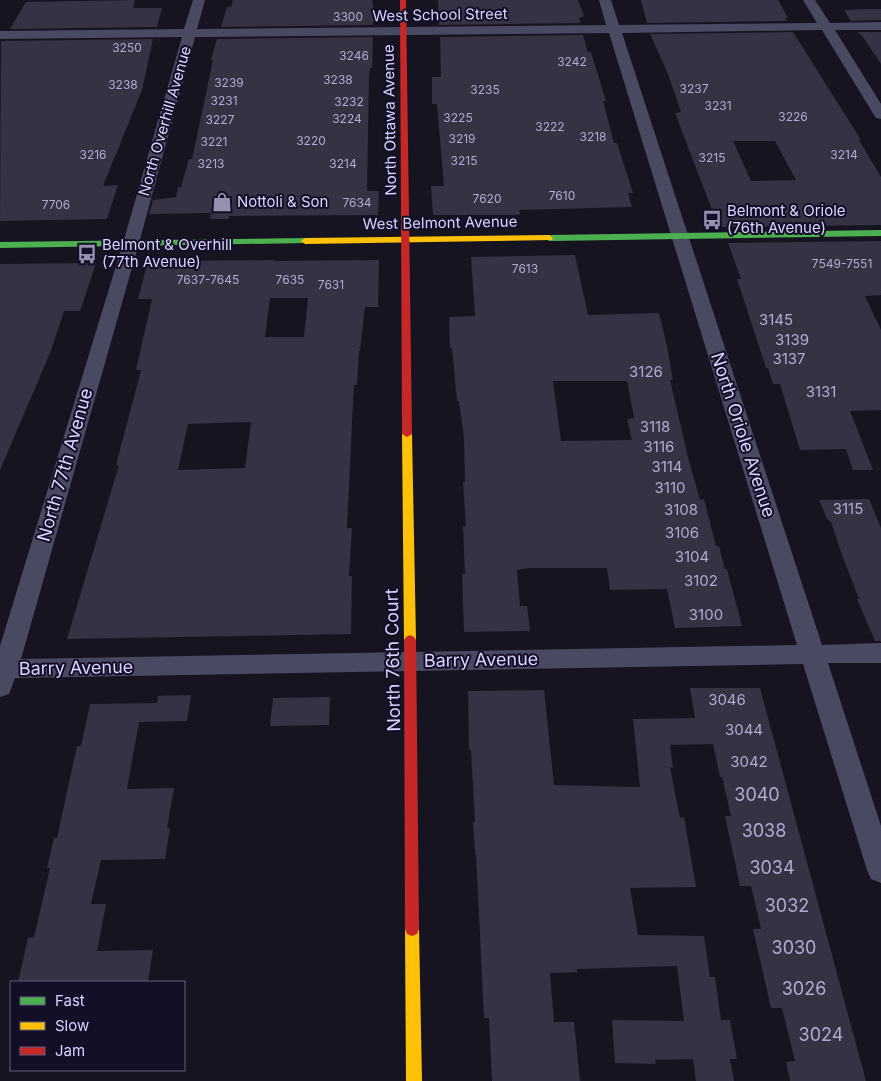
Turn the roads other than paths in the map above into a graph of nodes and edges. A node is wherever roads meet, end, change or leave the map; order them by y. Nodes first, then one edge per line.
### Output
1 (199, 0) edge
2 (403, 0) edge
3 (605, 0) edge
4 (809, 0) edge
5 (881, 26) edge
6 (826, 27) junction
7 (614, 29) junction
8 (404, 31) junction
9 (189, 34) junction
10 (0, 36) edge
11 (881, 115) edge
12 (881, 233) edge
13 (679, 235) junction
14 (406, 239) junction
15 (131, 243) junction
16 (0, 245) edge
17 (881, 653) edge
18 (812, 655) junction
19 (410, 662) junction
20 (2, 675) edge
21 (881, 870) edge
22 (414, 1081) edge

1 - 9 street, North Overhill Avenue
2 - 8 street, North Ottawa Avenue
3 - 7 street, North Oriole Avenue
4 - 6 street
5 - 6 street, West School Street
6 - 7 street, West School Street
6 - 11 street
7 - 8 street, West School Street
7 - 13 street, North Oriole Avenue
8 - 9 street, West School Street
8 - 14 street, North Ottawa Avenue
9 - 10 street, West School Street
9 - 15 street, North Overhill Avenue
12 - 13 street, West Belmont Avenue
13 - 14 street, West Belmont Avenue
13 - 18 street, North Oriole Avenue
14 - 15 street, West Belmont Avenue
14 - 19 street, North 76th Court
15 - 16 street, West Belmont Avenue
15 - 20 street, North 77th Avenue
17 - 18 street, Barry Avenue
18 - 19 street, Barry Avenue
18 - 21 street, North Oriole Avenue
19 - 20 street, Barry Avenue
19 - 22 street, North 76th Court

